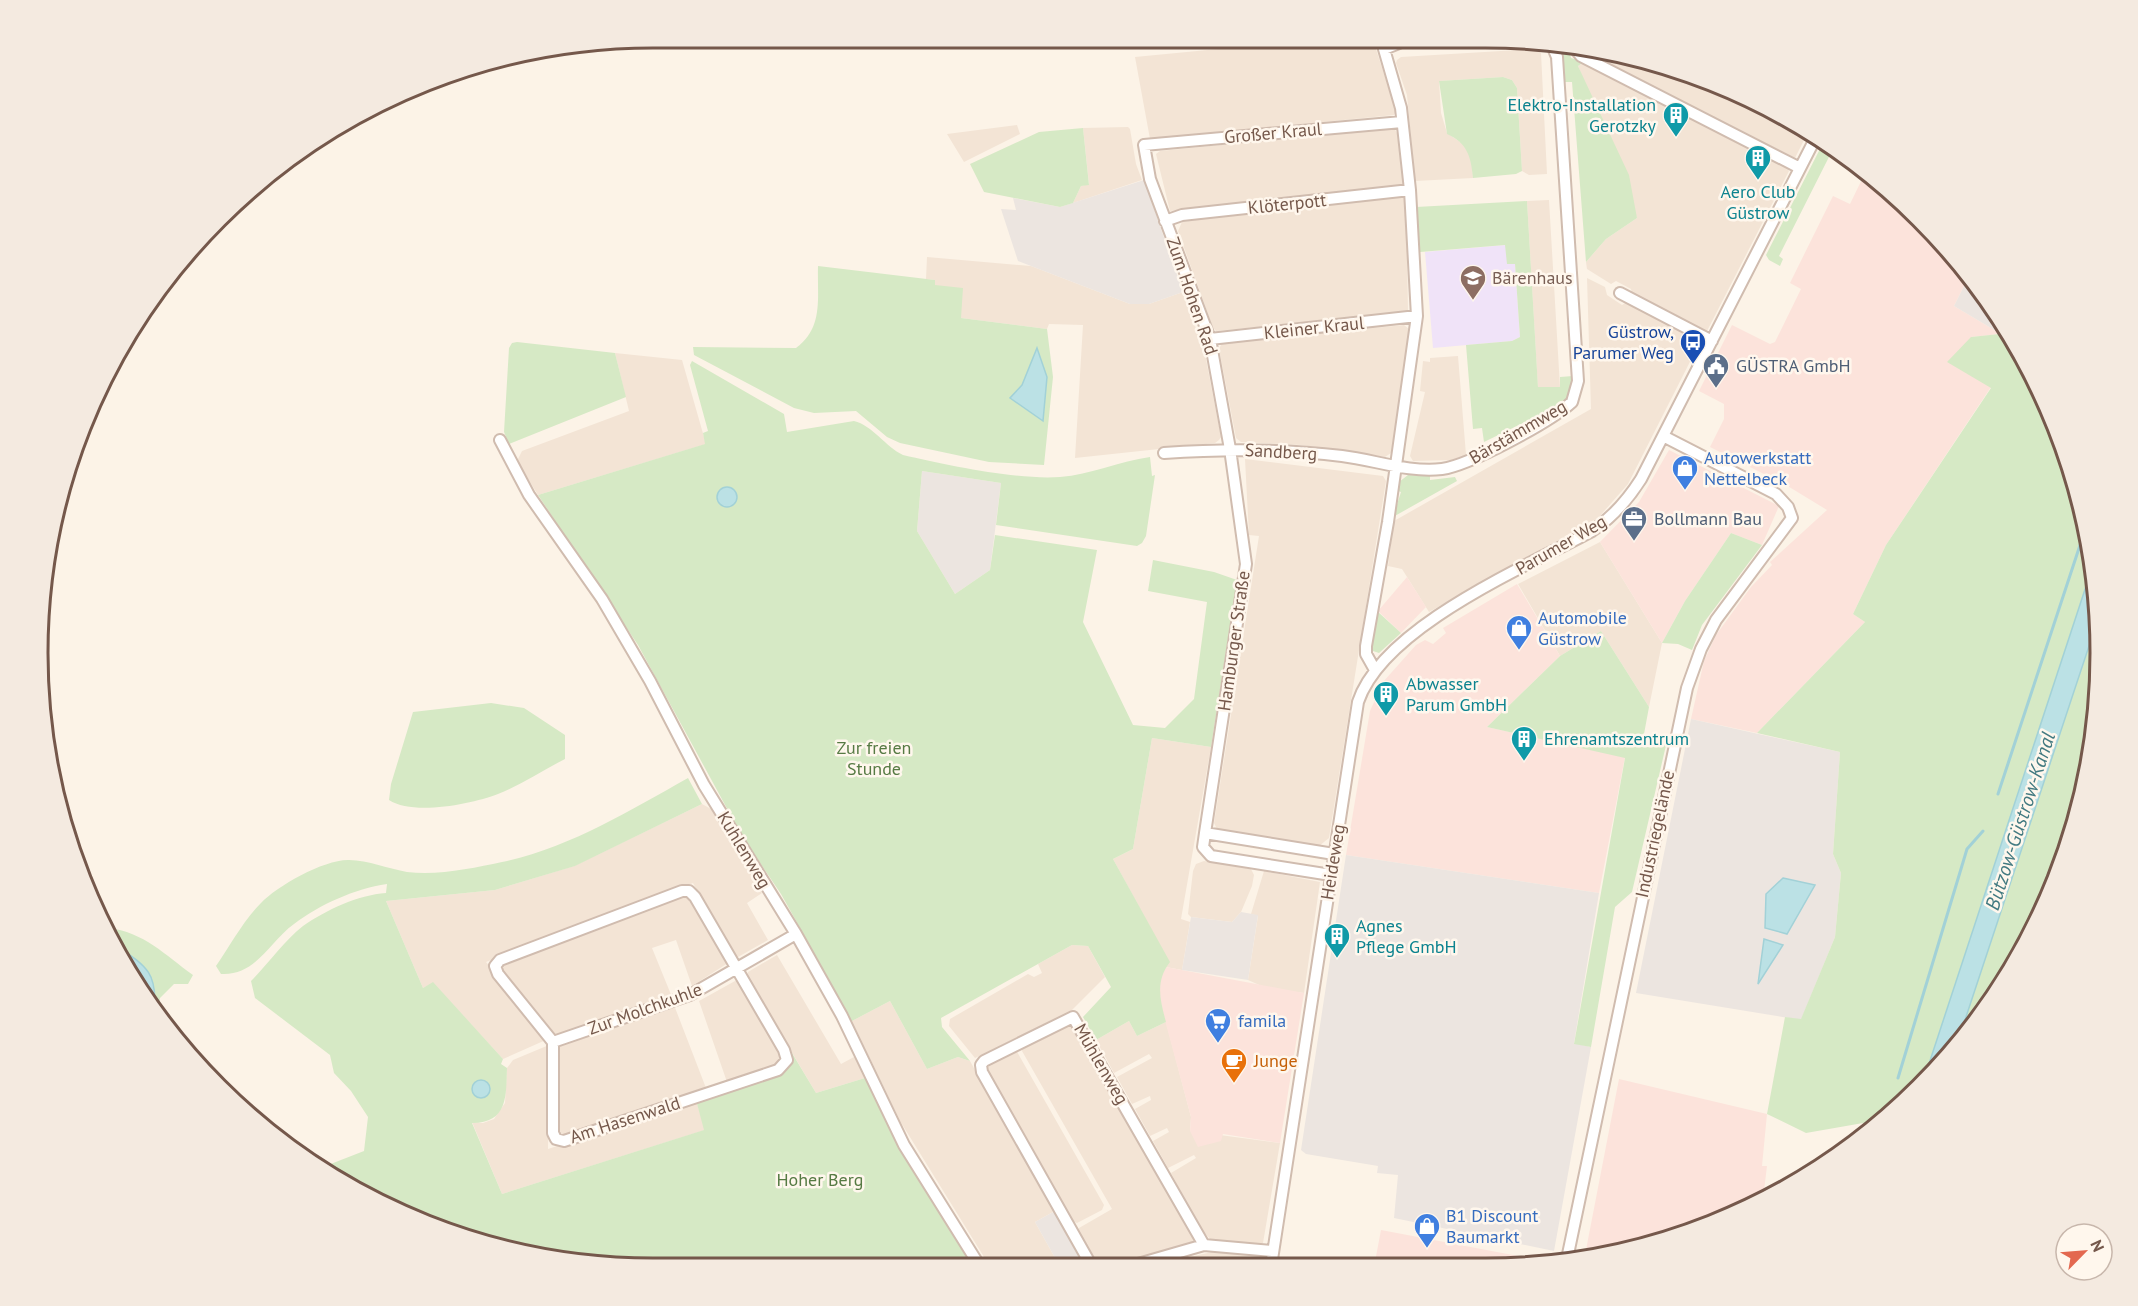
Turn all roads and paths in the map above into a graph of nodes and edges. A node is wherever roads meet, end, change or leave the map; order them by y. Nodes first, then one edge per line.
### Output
1 (1386, 48) edge
2 (1555, 52) edge
3 (1581, 56) edge
4 (1402, 122) junction
5 (1812, 144) edge
6 (1144, 145) joint
7 (1800, 168) junction
8 (1410, 190) junction
9 (1165, 221) junction
10 (1620, 293) dead end
11 (1417, 316) junction
12 (1210, 339) junction
13 (1712, 341) junction
14 (1663, 436) junction
15 (500, 440) dead end
16 (1230, 449) junction
17 (1164, 453) dead end
18 (1397, 465) junction
19 (1375, 670) junction
20 (1205, 833) junction
21 (1334, 854) junction
22 (1331, 875) junction
23 (796, 934) junction
24 (736, 969) junction
25 (553, 1042) junction
26 (1204, 1245) junction
27 (1273, 1251) junction
28 (1568, 1252) edge
29 (975, 1258) edge
30 (1087, 1258) edge
31 (1159, 1258) edge
32 (1272, 1258) edge

1 - 4 street
2 - 18 street, Bärstämmweg
3 - 7 street
4 - 6 street, Großer Kraul
4 - 8 street
5 - 7 street, Parumer Weg
6 - 9 street, Zum Hohen Rad
7 - 13 street, Parumer Weg
8 - 9 street, Klöterpott
8 - 11 street
9 - 12 street, Zum Hohen Rad
10 - 13 street
11 - 12 street, Kleiner Kraul
11 - 18 street
12 - 16 street, Zum Hohen Rad
13 - 14 street, Parumer Weg
14 - 19 street, Parumer Weg
14 - 28 street, Industriegelände
15 - 23 street, Kuhlenweg
16 - 17 street, Sandberg
16 - 18 street, Sandberg
16 - 20 street, Hamburger Straße
18 - 19 street
19 - 21 street, Heideweg
20 - 21 street
20 - 22 street
21 - 22 street, Heideweg
22 - 27 street, Heideweg
23 - 24 street, Zur Molchkuhle
23 - 29 street, Kuhlenweg
24 - 25 street, Zur Molchkuhle
24 - 25 street, Am Hasenwald
24 - 25 street, Am Hasenwald
26 - 27 street
26 - 30 street, Mühlenweg
26 - 31 street
27 - 32 street, Heideweg

